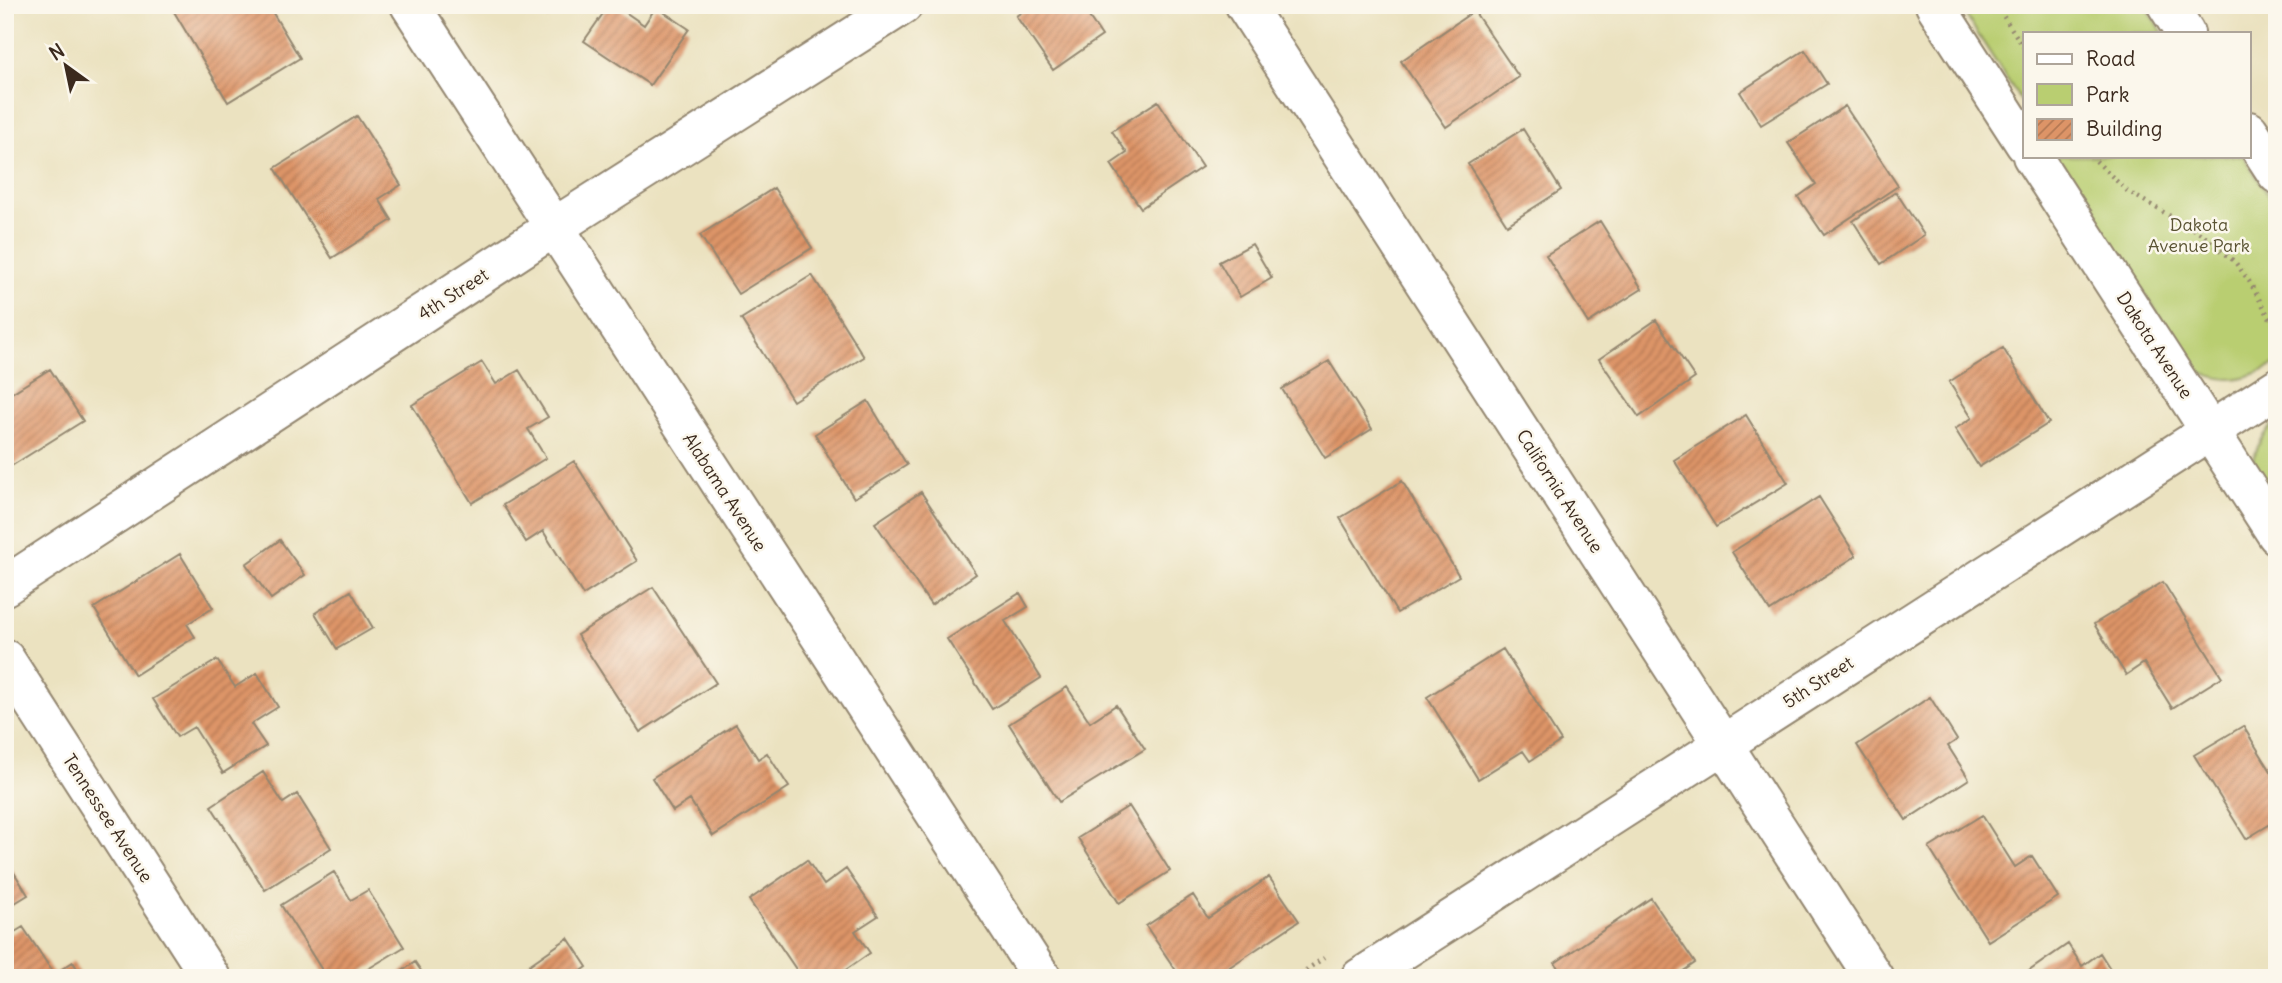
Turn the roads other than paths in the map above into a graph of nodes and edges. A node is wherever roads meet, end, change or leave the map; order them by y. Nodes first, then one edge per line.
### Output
1 (410, 5) edge
2 (903, 5) edge
3 (1245, 5) edge
4 (1935, 5) edge
5 (2167, 5) edge
6 (2184, 32) edge
7 (2250, 133) edge
8 (2023, 141) edge
9 (2033, 158) edge
10 (2277, 174) edge
11 (554, 228) junction
12 (2277, 388) edge
13 (2210, 430) junction
14 (2277, 535) edge
15 (5, 586) edge
16 (5, 659) edge
17 (1723, 744) junction
18 (211, 978) edge
19 (1042, 978) edge
20 (1360, 978) edge
21 (1874, 978) edge

1 - 11 street, Alabama Avenue
2 - 11 street, 4th Street
3 - 17 street, California Avenue
4 - 8 street
5 - 6 street
7 - 10 street
9 - 13 street, Dakota Avenue
11 - 15 street, 4th Street
11 - 19 street, Alabama Avenue
12 - 13 street, 5th Street
13 - 14 street, Dakota Avenue
13 - 17 street, 5th Street
16 - 18 street, Tennessee Avenue
17 - 20 street, 5th Street
17 - 21 street, California Avenue

